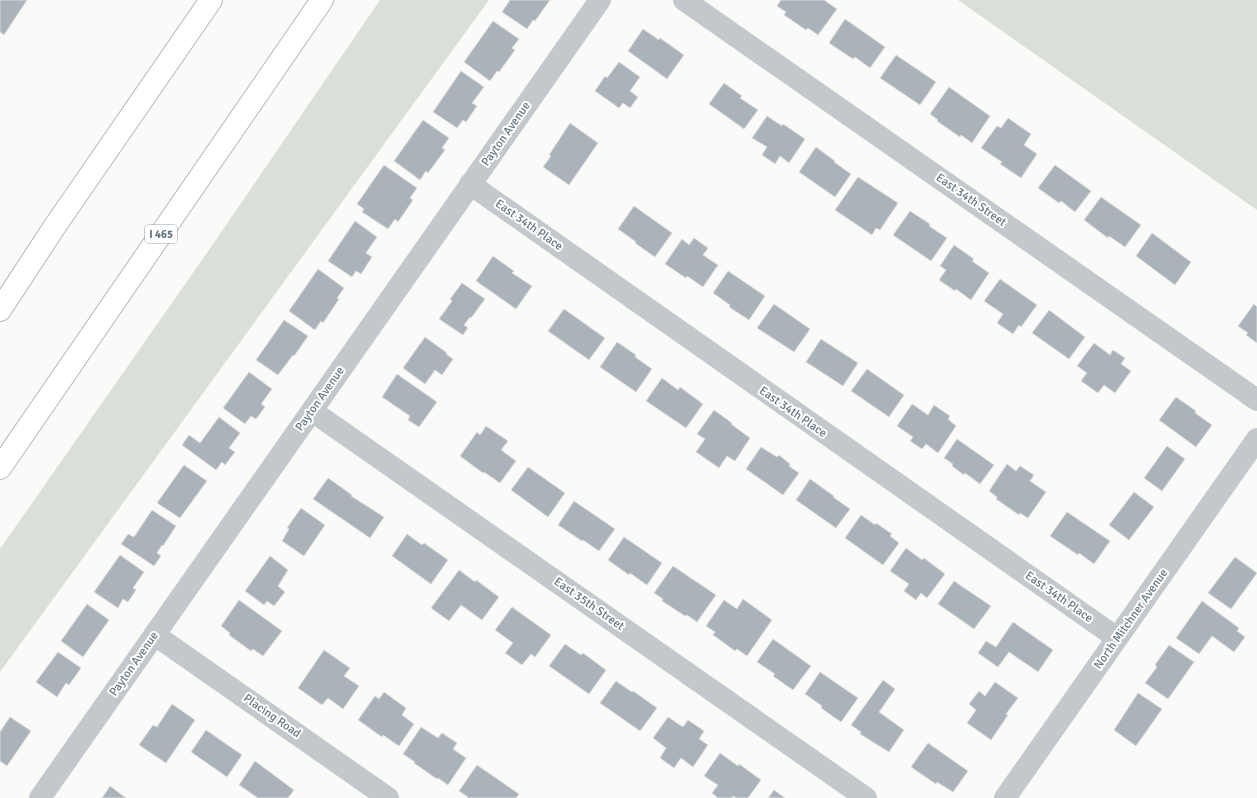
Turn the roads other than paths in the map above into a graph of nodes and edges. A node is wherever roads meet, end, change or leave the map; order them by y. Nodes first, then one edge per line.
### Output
1 (211, 0) edge
2 (322, 0) edge
3 (600, 0) edge
4 (684, 0) edge
5 (470, 184) junction
6 (0, 310) edge
7 (1257, 400) edge
8 (312, 411) junction
9 (1257, 439) edge
10 (0, 468) edge
11 (155, 635) junction
12 (1117, 638) junction
13 (40, 798) edge
14 (388, 798) edge
15 (866, 798) edge
16 (1006, 798) edge

1 - 6 highway
2 - 10 highway, I 465
3 - 5 street, Payton Avenue
4 - 7 street, East 34th Street
5 - 8 street, Payton Avenue
5 - 12 street, East 34th Place
8 - 11 street, Payton Avenue
8 - 15 street, East 35th Street
9 - 12 street, North Mitchner Avenue
11 - 13 street, Payton Avenue
11 - 14 street, Placing Road
12 - 16 street, North Mitchner Avenue

